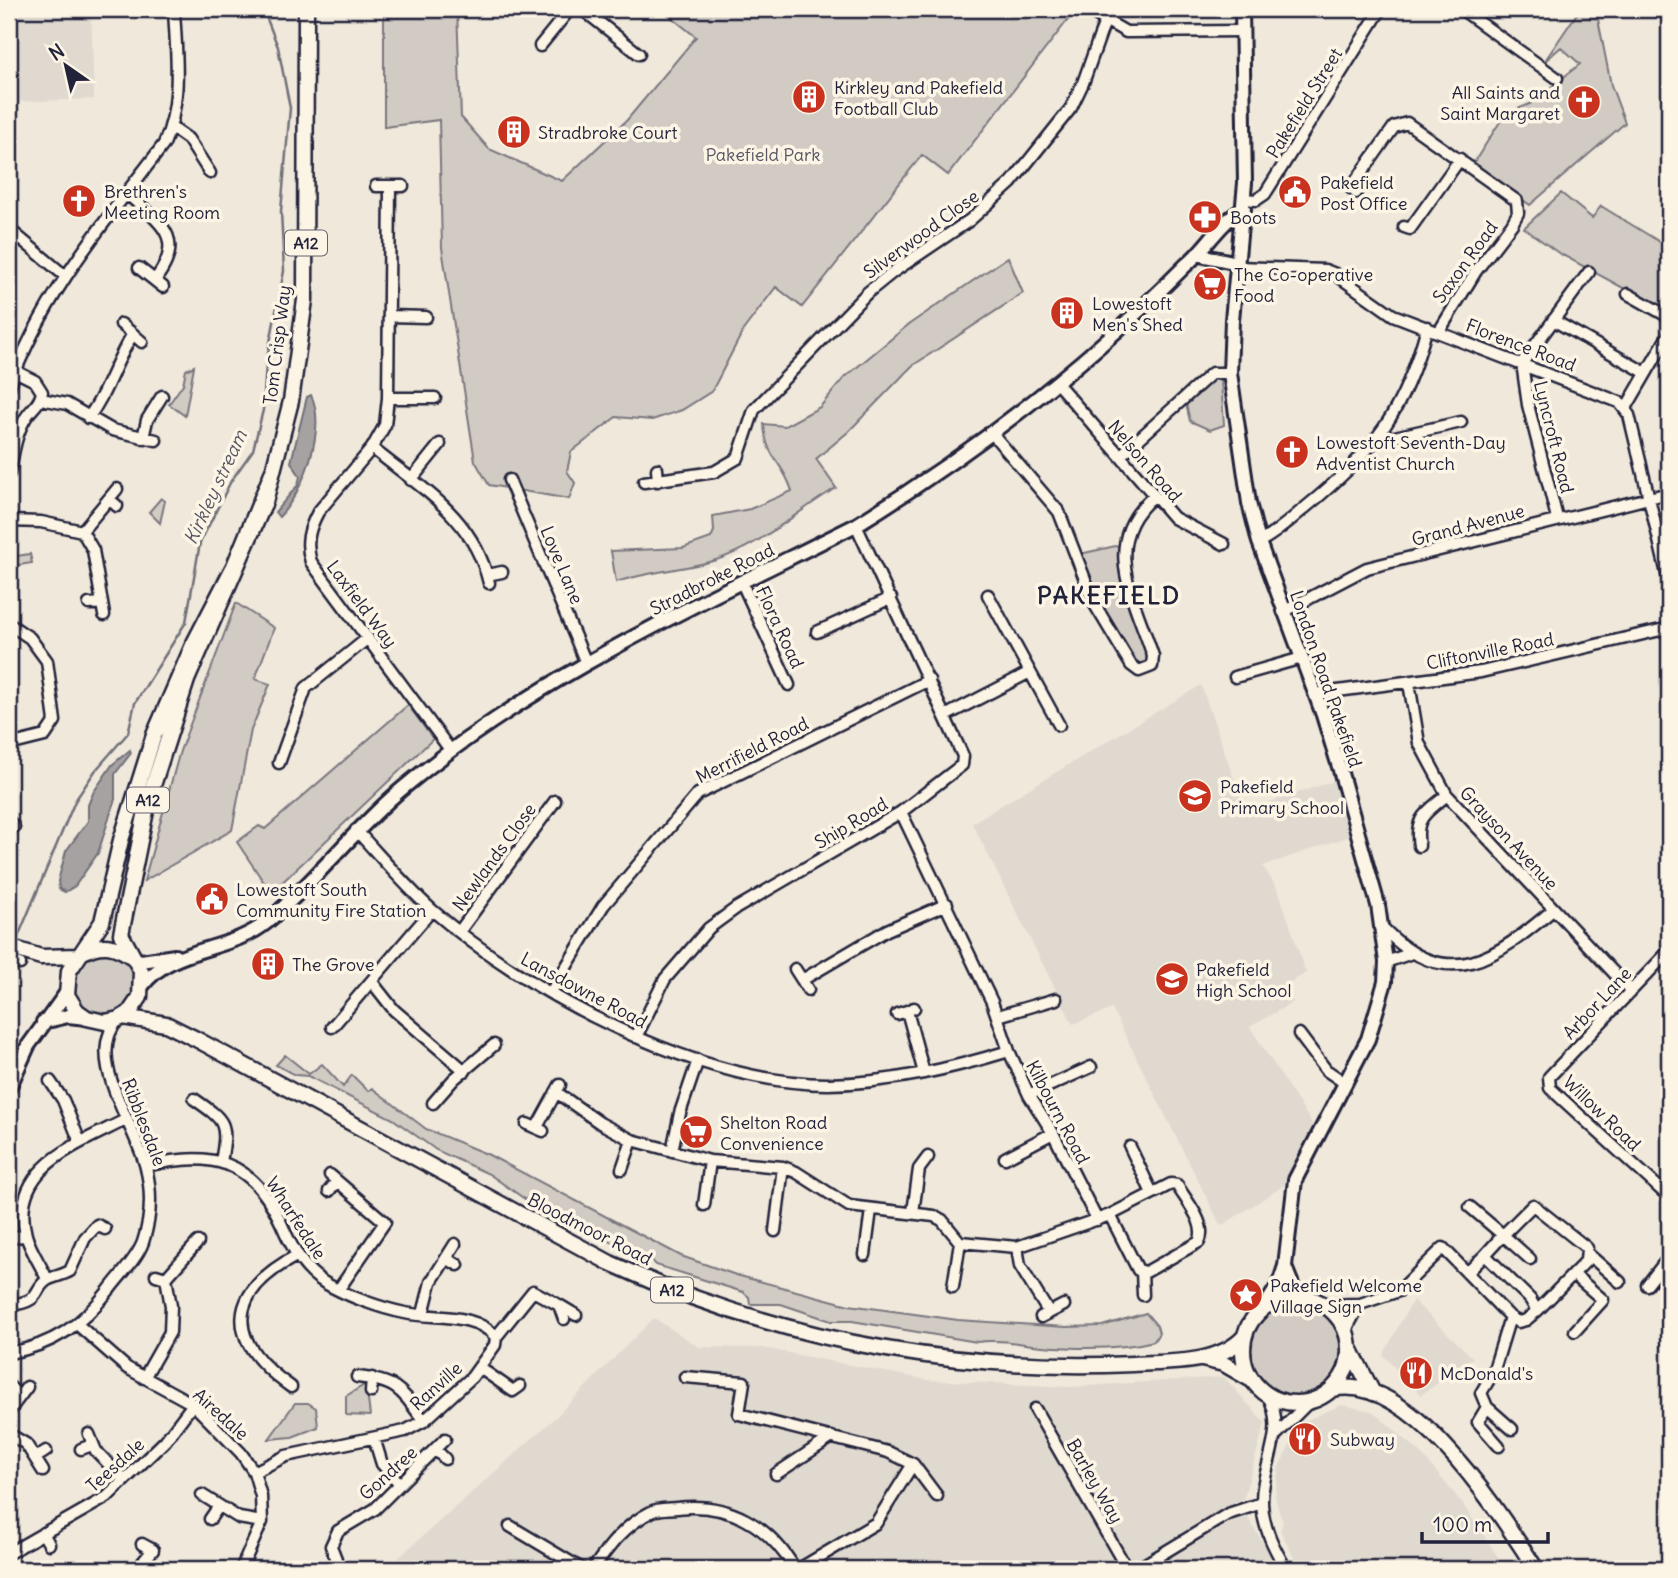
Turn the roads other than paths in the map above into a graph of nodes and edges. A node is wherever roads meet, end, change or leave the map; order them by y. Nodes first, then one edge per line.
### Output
1 (174, 9) edge
2 (306, 9) edge
3 (570, 9) edge
4 (582, 9) edge
5 (1086, 9) edge
6 (1242, 9) edge
7 (1381, 9) edge
8 (1461, 9) edge
9 (1105, 21) junction
10 (1242, 31) junction
11 (546, 44) dead end
12 (639, 54) dead end
13 (1556, 78) dead end
14 (171, 127) junction
15 (1460, 159) junction
16 (210, 173) dead end
17 (376, 186) dead end
18 (390, 186) junction
19 (403, 186) dead end
20 (1350, 189) dead end
21 (126, 193) junction
22 (1244, 204) junction
23 (1409, 230) dead end
24 (11, 234) edge
25 (1200, 255) junction
26 (1238, 265) junction
27 (139, 268) dead end
28 (1589, 272) dead end
29 (64, 275) junction
30 (1628, 294) dead end
31 (389, 316) junction
32 (426, 317) dead end
33 (1669, 317) edge
34 (1553, 320) junction
35 (121, 324) dead end
36 (1427, 327) junction
37 (1440, 330) junction
38 (133, 334) junction
39 (1669, 334) edge
40 (142, 342) dead end
41 (22, 354) junction
42 (9, 359) edge
43 (1522, 363) junction
44 (15, 371) junction
45 (1230, 373) junction
46 (1646, 373) junction
47 (1056, 382) junction
48 (9, 388) edge
49 (162, 397) dead end
50 (388, 398) junction
51 (435, 398) dead end
52 (41, 399) junction
53 (1626, 408) junction
54 (88, 418) junction
55 (1461, 422) dead end
56 (990, 431) junction
57 (143, 438) junction
58 (156, 440) dead end
59 (1377, 441) junction
60 (440, 444) dead end
61 (372, 448) junction
62 (1120, 456) junction
63 (657, 469) dead end
64 (272, 473) junction
65 (9, 474) edge
66 (411, 480) junction
67 (509, 480) dead end
68 (658, 481) junction
69 (643, 482) dead end
70 (117, 489) dead end
71 (1669, 493) edge
72 (1154, 496) junction
73 (1649, 498) junction
74 (1557, 519) junction
75 (9, 521) edge
76 (856, 525) junction
77 (82, 531) junction
78 (1259, 542) junction
79 (1224, 544) dead end
80 (502, 572) dead end
81 (1669, 582) edge
82 (742, 583) junction
83 (988, 595) dead end
84 (891, 598) junction
85 (102, 603) junction
86 (89, 604) dead end
87 (1283, 612) junction
88 (104, 615) dead end
89 (9, 624) edge
90 (1669, 628) edge
91 (817, 632) dead end
92 (368, 638) junction
93 (1301, 658) junction
94 (586, 663) junction
95 (1030, 672) junction
96 (1235, 677) dead end
97 (929, 680) junction
98 (1409, 683) junction
99 (789, 685) dead end
100 (1315, 694) junction
101 (945, 716) junction
102 (1059, 725) dead end
103 (9, 745) edge
104 (451, 751) junction
105 (279, 763) dead end
106 (1447, 796) junction
107 (555, 801) dead end
108 (901, 811) junction
109 (356, 830) junction
110 (1419, 846) dead end
111 (947, 904) junction
112 (1554, 909) junction
113 (432, 910) junction
114 (1383, 928) junction
115 (459, 932) junction
116 (9, 947) edge
117 (1669, 951) edge
118 (1412, 953) junction
119 (80, 954) junction
120 (182, 956) junction
121 (41, 957) junction
122 (132, 957) junction
123 (9, 960) edge
124 (1386, 962) junction
125 (20, 964) dead end
126 (795, 969) dead end
127 (802, 980) junction
128 (372, 982) junction
129 (142, 988) junction
130 (66, 990) junction
131 (808, 990) dead end
132 (1630, 990) junction
133 (551, 992) junction
134 (1056, 999) dead end
135 (897, 1014) dead end
136 (998, 1016) junction
137 (89, 1018) junction
138 (121, 1018) junction
139 (333, 1021) dead end
140 (43, 1023) junction
141 (166, 1024) junction
142 (1299, 1034) dead end
143 (636, 1037) junction
144 (107, 1041) junction
145 (489, 1046) dead end
146 (1009, 1051) junction
147 (698, 1060) junction
148 (1091, 1067) dead end
149 (465, 1071) junction
150 (924, 1073) junction
151 (1549, 1077) joint
152 (56, 1082) dead end
153 (1345, 1083) junction
154 (9, 1088) edge
155 (1029, 1095) junction
156 (436, 1102) dead end
157 (198, 1106) dead end
158 (127, 1119) junction
159 (536, 1127) dead end
160 (1053, 1133) junction
161 (632, 1140) junction
162 (80, 1142) junction
163 (1130, 1147) dead end
164 (672, 1152) junction
165 (928, 1157) dead end
166 (1005, 1158) dead end
167 (221, 1161) junction
168 (710, 1161) junction
169 (146, 1167) junction
170 (783, 1167) junction
171 (620, 1169) dead end
172 (329, 1191) dead end
173 (1152, 1193) junction
174 (1669, 1197) edge
175 (704, 1205) dead end
176 (1470, 1207) dead end
177 (871, 1210) junction
178 (913, 1212) junction
179 (1110, 1215) junction
180 (1097, 1220) junction
181 (98, 1225) dead end
182 (774, 1231) dead end
183 (26, 1236) junction
184 (1503, 1236) junction
185 (9, 1237) edge
186 (198, 1242) dead end
187 (960, 1242) junction
188 (455, 1244) dead end
189 (1017, 1247) junction
190 (1588, 1254) junction
191 (298, 1255) junction
192 (865, 1255) dead end
193 (1485, 1255) junction
194 (1669, 1257) edge
195 (446, 1258) junction
196 (1530, 1259) dead end
197 (458, 1265) dead end
198 (1285, 1266) junction
199 (1142, 1271) junction
200 (1468, 1272) junction
201 (1573, 1274) junction
202 (47, 1279) junction
203 (1620, 1282) dead end
204 (1647, 1285) dead end
205 (953, 1287) dead end
206 (339, 1289) junction
207 (1143, 1295) dead end
208 (1297, 1297) junction
209 (1360, 1304) junction
210 (9, 1305) edge
211 (1064, 1305) dead end
212 (1324, 1305) junction
213 (559, 1306) junction
214 (1266, 1306) junction
215 (1537, 1311) junction
216 (423, 1314) junction
217 (576, 1315) dead end
218 (1510, 1317) junction
219 (564, 1319) dead end
220 (78, 1325) junction
221 (1346, 1330) junction
222 (1575, 1331) dead end
223 (496, 1337) junction
224 (1244, 1337) junction
225 (1349, 1345) junction
226 (9, 1353) edge
227 (1200, 1359) junction
228 (480, 1368) junction
229 (357, 1377) dead end
230 (685, 1377) dead end
231 (144, 1378) junction
232 (372, 1378) junction
233 (1250, 1379) junction
234 (9, 1386) edge
235 (27, 1387) dead end
236 (290, 1387) dead end
237 (1333, 1389) junction
238 (371, 1392) dead end
239 (515, 1392) dead end
240 (1373, 1393) junction
241 (18, 1395) junction
242 (1268, 1396) junction
243 (1309, 1402) junction
244 (193, 1404) junction
245 (1487, 1408) junction
246 (1035, 1409) dead end
247 (9, 1411) edge
248 (424, 1422) junction
249 (1512, 1429) dead end
250 (9, 1434) edge
251 (89, 1434) dead end
252 (1277, 1434) junction
253 (832, 1437) junction
254 (374, 1438) junction
255 (445, 1439) dead end
256 (92, 1445) junction
257 (1499, 1446) dead end
258 (81, 1449) dead end
259 (436, 1450) junction
260 (46, 1451) dead end
261 (35, 1458) junction
262 (445, 1459) dead end
263 (913, 1464) junction
264 (43, 1471) dead end
265 (254, 1472) junction
266 (776, 1474) dead end
267 (124, 1480) junction
268 (400, 1484) junction
269 (202, 1495) dead end
270 (937, 1496) dead end
271 (1262, 1503) junction
272 (219, 1506) junction
273 (210, 1519) dead end
274 (262, 1522) junction
275 (510, 1526) dead end
276 (43, 1533) junction
277 (49, 1544) dead end
278 (142, 1544) dead end
279 (9, 1553) edge
280 (335, 1559) dead end
281 (137, 1569) edge
282 (241, 1569) edge
283 (582, 1569) edge
284 (593, 1569) edge
285 (797, 1569) edge
286 (1128, 1569) edge
287 (1137, 1569) edge
288 (1286, 1569) edge
289 (1536, 1569) edge

1 - 14 street
2 - 64 highway, Tom Crisp Way / A12
3 - 11 street
4 - 12 street
5 - 9 street
6 - 10 main road, London Road Pakefield
7 - 22 street, Pakefield Street
8 - 13 street
9 - 10 street
9 - 68 street, Silverwood Close
10 - 22 main road, London Road Pakefield
14 - 16 street
14 - 21 street
15 - 20 street
15 - 23 street
15 - 37 street, Saxon Road
17 - 18 street
18 - 19 street
18 - 31 street, Laxfield Way
21 - 27 street
21 - 29 street
22 - 25 main road, Stradbroke Road
22 - 26 main road, London Road Pakefield
24 - 29 street
25 - 26 main road
25 - 47 main road, Stradbroke Road
26 - 36 street, Florence Road
26 - 45 main road, London Road Pakefield
28 - 34 street
29 - 41 street
30 - 33 street
31 - 32 street
31 - 50 street, Laxfield Way
34 - 43 street
34 - 46 street
35 - 38 street
36 - 37 street, Florence Road
36 - 59 street
37 - 43 street, Florence Road
38 - 40 street
38 - 54 street
39 - 46 street
41 - 42 street
41 - 44 street
43 - 53 street, Florence Road
43 - 74 street, Lyncroft Road
44 - 48 street
44 - 52 street
45 - 62 street
45 - 78 main road, London Road Pakefield
46 - 53 street
47 - 56 main road, Stradbroke Road
47 - 62 street, Nelson Road
49 - 57 street
50 - 51 street
50 - 61 street, Laxfield Way
52 - 54 street
52 - 65 street
53 - 73 street
54 - 57 street
55 - 59 street
56 - 72 street
56 - 76 main road, Stradbroke Road
57 - 58 street
59 - 78 street
60 - 66 street
61 - 66 street
61 - 92 street, Laxfield Way
62 - 72 street, Nelson Road
63 - 68 street
64 - 119 highway, A12
64 - 122 highway, A12
66 - 80 street
67 - 94 street, Love Lane
68 - 69 street, Silverwood Close
70 - 77 street
71 - 73 street, Grand Avenue
72 - 79 street, Nelson Road
73 - 74 street, Grand Avenue
73 - 81 street
74 - 87 street, Grand Avenue
75 - 77 street
76 - 82 main road, Stradbroke Road
76 - 84 street, Ship Road
77 - 85 street
78 - 87 main road, London Road Pakefield
82 - 94 main road, Stradbroke Road
82 - 99 street, Flora Road
83 - 95 street
84 - 91 street
84 - 97 street, Ship Road
85 - 86 street
85 - 88 street
87 - 93 main road, London Road Pakefield
89 - 103 street
90 - 98 street, Cliftonville Road
92 - 104 street, Laxfield Way
92 - 105 street
93 - 96 street
93 - 100 main road, London Road Pakefield
94 - 104 main road, Stradbroke Road
95 - 101 street
95 - 102 street
97 - 101 street, Ship Road
97 - 133 street, Merrifield Road
98 - 100 street, Cliftonville Road
98 - 106 street, Grayson Avenue
100 - 114 main road, London Road Pakefield
101 - 108 street, Ship Road
104 - 109 main road, Stradbroke Road
106 - 110 street
106 - 112 street, Grayson Avenue
107 - 115 street, Newlands Close
108 - 111 street, Kilbourn Road
108 - 143 street, Ship Road
109 - 113 street, Lansdowne Road
109 - 120 main road, Stradbroke Road
111 - 127 street
111 - 136 street, Kilbourn Road
112 - 118 street
112 - 132 street, Grayson Avenue
113 - 115 street, Lansdowne Road
113 - 128 street
114 - 118 street
114 - 124 main road, London Road Pakefield
115 - 133 street, Lansdowne Road
116 - 121 highway
117 - 132 street, Arbor Lane
118 - 124 street
119 - 121 highway
119 - 122 highway
119 - 130 highway
120 - 122 main road, Stradbroke Road
120 - 129 main road, Stradbroke Road
121 - 130 highway
122 - 129 highway
123 - 125 street
124 - 153 main road, London Road Pakefield
126 - 127 street
127 - 131 street
128 - 139 street
128 - 149 street
129 - 138 highway
129 - 141 highway, A12
130 - 137 highway
130 - 140 main road
132 - 151 street, Arbor Lane
133 - 143 street, Lansdowne Road
134 - 136 street
135 - 150 street
136 - 146 street, Kilbourn Road
137 - 138 highway
137 - 140 main road
137 - 144 street
138 - 141 highway, A12
138 - 144 street
140 - 154 main road
141 - 227 highway, Bloodmoor Road / A12
142 - 153 street
143 - 147 street, Lansdowne Road
144 - 158 street, Ribblesdale
145 - 149 street
146 - 150 street, Lansdowne Road
146 - 155 street, Kilbourn Road
147 - 150 street, Lansdowne Road
147 - 164 street
148 - 155 street
149 - 156 street
151 - 174 street, Willow Road
152 - 162 street
153 - 198 main road, London Road Pakefield
155 - 160 street, Kilbourn Road
157 - 167 street
158 - 162 street
158 - 169 street, Ribblesdale
159 - 161 street
160 - 166 street
160 - 180 street, Kilbourn Road
161 - 164 street
161 - 171 street
162 - 183 street
163 - 173 street
164 - 168 street
165 - 178 street
167 - 169 street, Wharfedale
167 - 191 street, Wharfedale
168 - 170 street
168 - 175 street
169 - 220 street, Ribblesdale
170 - 177 street
170 - 182 street
172 - 206 street
173 - 179 street
173 - 199 street
176 - 184 street
177 - 178 street
177 - 192 street
178 - 187 street
179 - 180 street
179 - 199 street
180 - 189 street
181 - 202 street
183 - 185 street
183 - 202 street
184 - 190 street
184 - 193 street
184 - 196 street
186 - 231 street
187 - 189 street
187 - 205 street
188 - 195 street
189 - 211 street
190 - 201 street
190 - 203 street
191 - 206 street, Wharfedale
191 - 236 street
193 - 200 street
193 - 215 street
194 - 204 street
195 - 197 street
195 - 216 street
198 - 208 main road
198 - 214 main road
199 - 207 street
200 - 209 street
200 - 218 street
201 - 215 street
201 - 222 street
202 - 210 street
206 - 216 street, Wharfedale
208 - 212 highway
208 - 214 highway
209 - 212 street
209 - 221 street
212 - 221 highway
213 - 217 street, Ranville
213 - 219 street
213 - 223 street, Ranville
214 - 224 highway, A12
215 - 218 street
216 - 223 street, Wharfedale
218 - 245 street
220 - 226 street, Ribblesdale
220 - 231 street, Airedale
221 - 225 highway
223 - 228 street, Ranville
224 - 227 highway, Bloodmoor Road / A12
224 - 233 highway
225 - 237 highway
225 - 240 highway
227 - 233 highway, Bloodmoor Road / A12
228 - 239 street
228 - 248 street, Ranville
229 - 232 street
230 - 253 street
231 - 244 street, Airedale
232 - 238 street
232 - 248 street
233 - 242 highway, A12
234 - 241 street
235 - 241 street
237 - 240 highway
237 - 243 highway
240 - 289 highway
241 - 247 street
242 - 243 highway
242 - 252 street
243 - 252 street
244 - 265 street, Airedale
244 - 267 street, Teesdale
245 - 249 street
245 - 257 street
246 - 286 street, Barley Way
248 - 254 street, Ranville
250 - 261 street
251 - 256 street
252 - 271 street
253 - 263 street
253 - 266 street
254 - 265 street, Ranville
254 - 268 street
255 - 259 street, Gondree
256 - 258 street
256 - 267 street
259 - 262 street, Gondree
259 - 268 street, Gondree
260 - 261 street
261 - 264 street
263 - 270 street
263 - 285 street
265 - 274 street, Airedale
267 - 276 street, Teesdale
268 - 280 street, Gondree
269 - 272 street
271 - 287 street
271 - 288 street
272 - 273 street
272 - 274 street
274 - 282 street, Airedale
275 - 283 street
276 - 277 street
276 - 279 street, Teesdale
278 - 281 street
284 - 285 street

